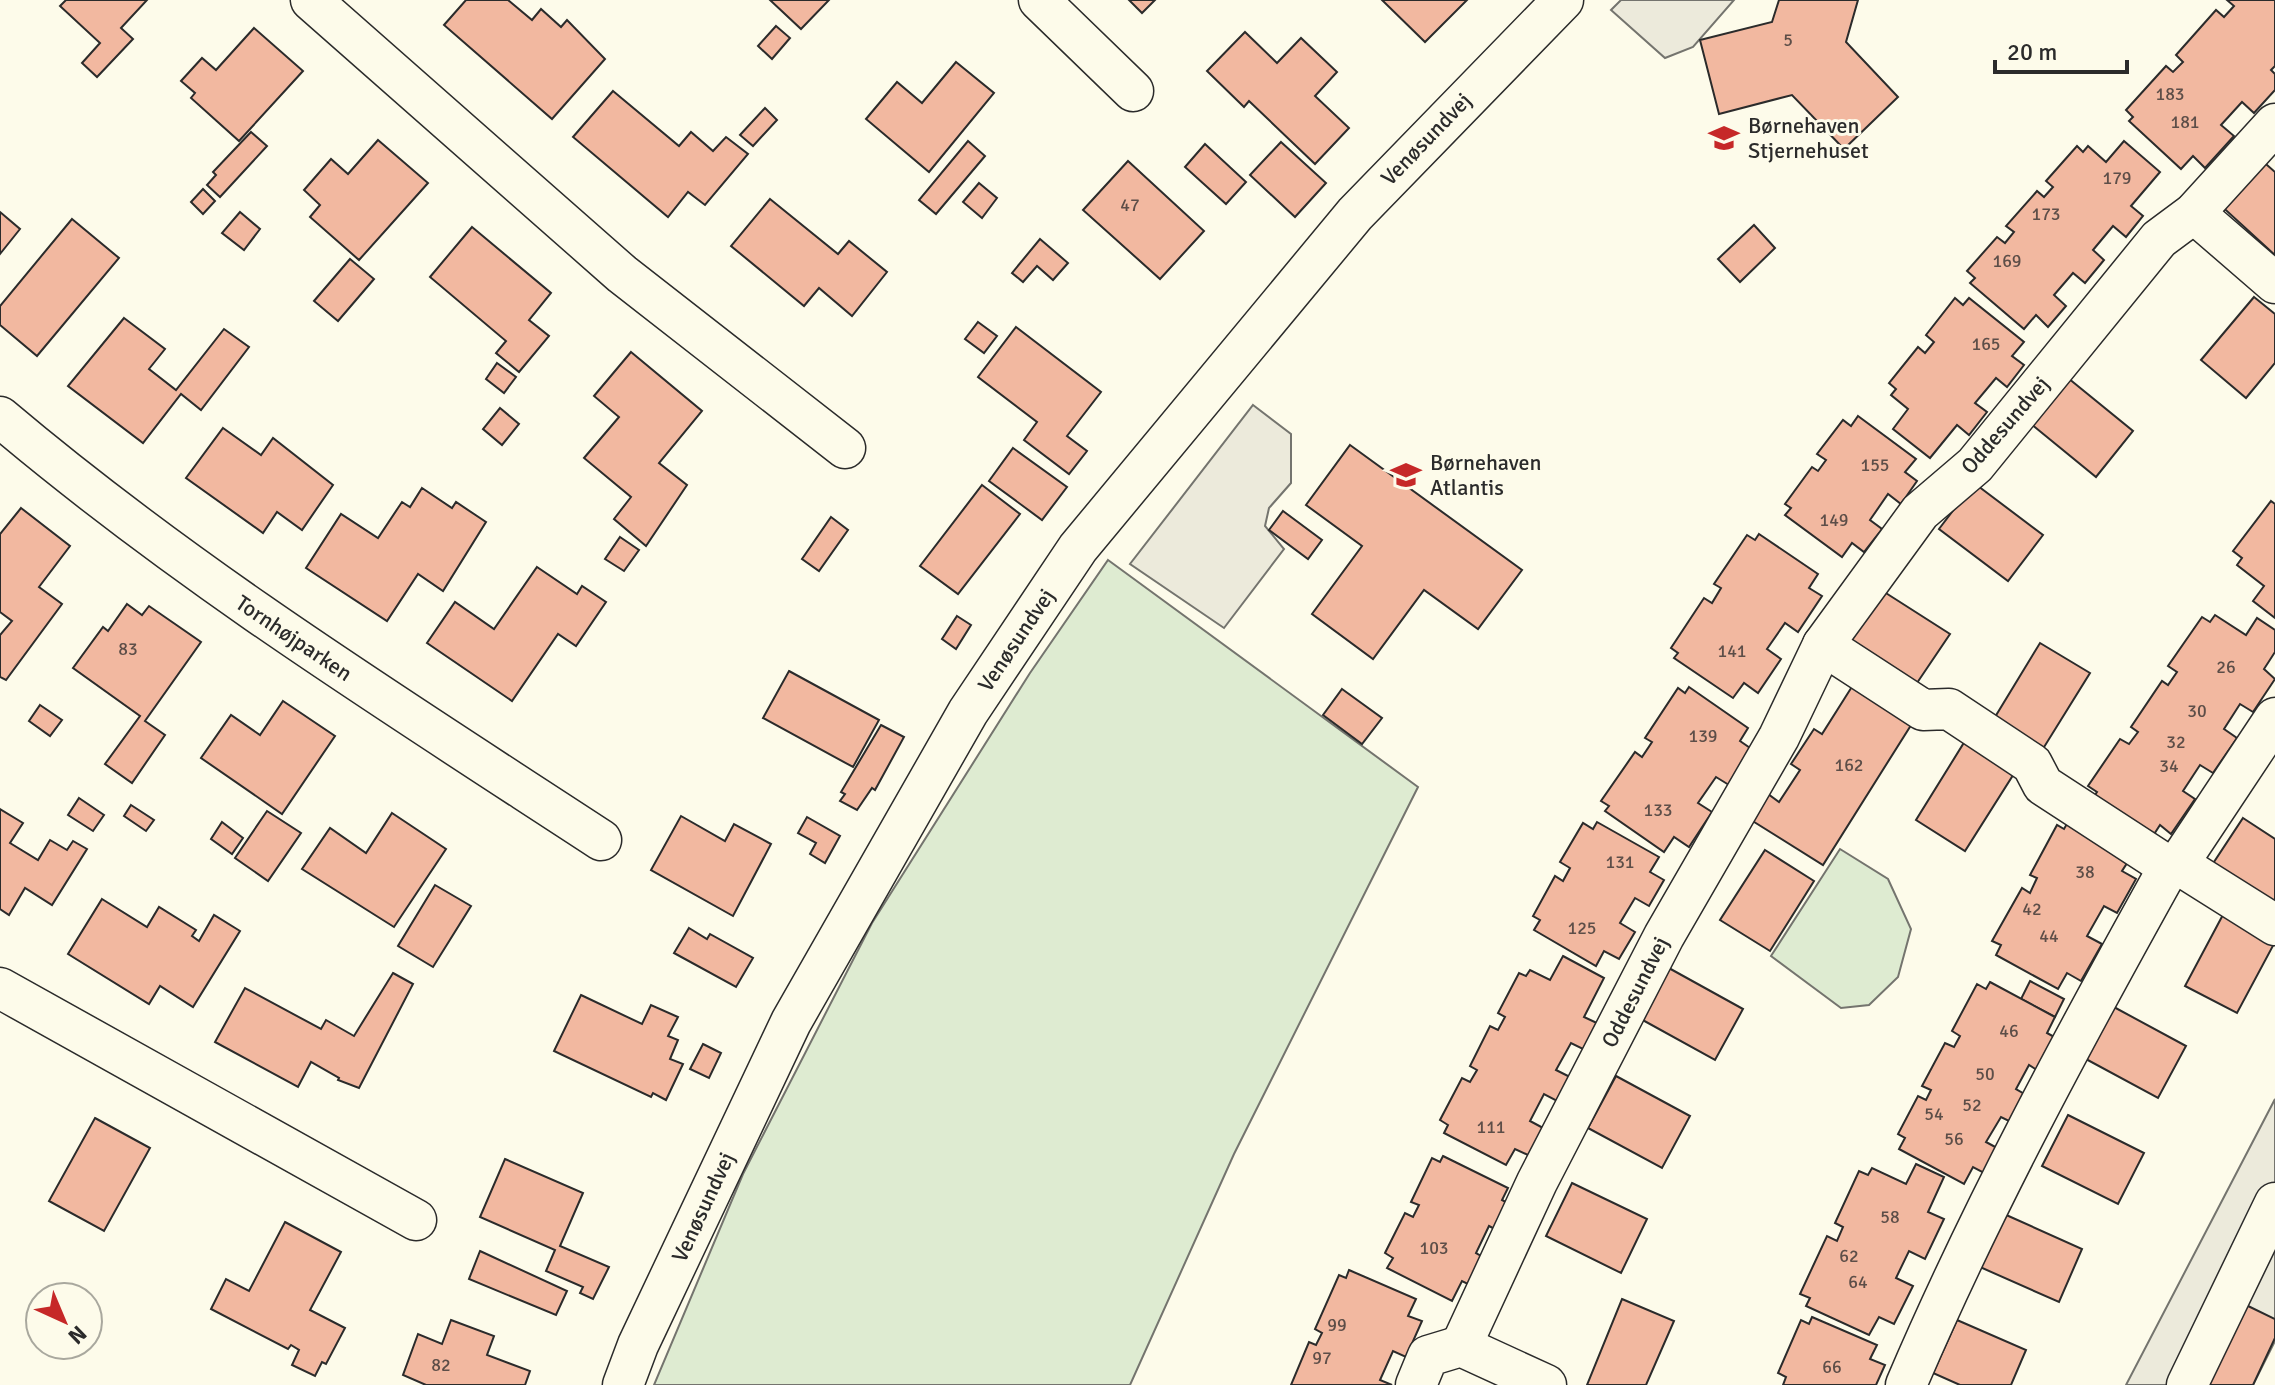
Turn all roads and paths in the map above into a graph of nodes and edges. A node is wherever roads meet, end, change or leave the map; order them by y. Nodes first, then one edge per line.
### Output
1 (311, 0) edge
2 (1039, 0) edge
3 (1563, 0) edge
4 (1133, 91) dead end
5 (2275, 124) edge
6 (2194, 213) junction
7 (2275, 283) edge
8 (0, 417) edge
9 (845, 448) dead end
10 (1823, 645) junction
11 (2275, 718) edge
12 (601, 840) dead end
13 (2174, 865) junction
14 (2275, 925) edge
15 (0, 988) edge
16 (2275, 1203) edge
17 (416, 1220) dead end
18 (1461, 1346) junction
19 (623, 1385) edge
20 (1416, 1385) edge
21 (1546, 1385) edge
22 (1906, 1385) edge
23 (2187, 1385) edge

1 - 9 street
2 - 4 street
3 - 19 street, Venøsundvej
5 - 6 street, Oddesundvej
6 - 7 street
6 - 10 street, Oddesundvej
8 - 12 street, Tornhøjparken
10 - 13 street
10 - 18 street, Oddesundvej
11 - 13 street
13 - 14 street
13 - 22 street
15 - 17 street
16 - 23 street
18 - 20 street
18 - 21 street

